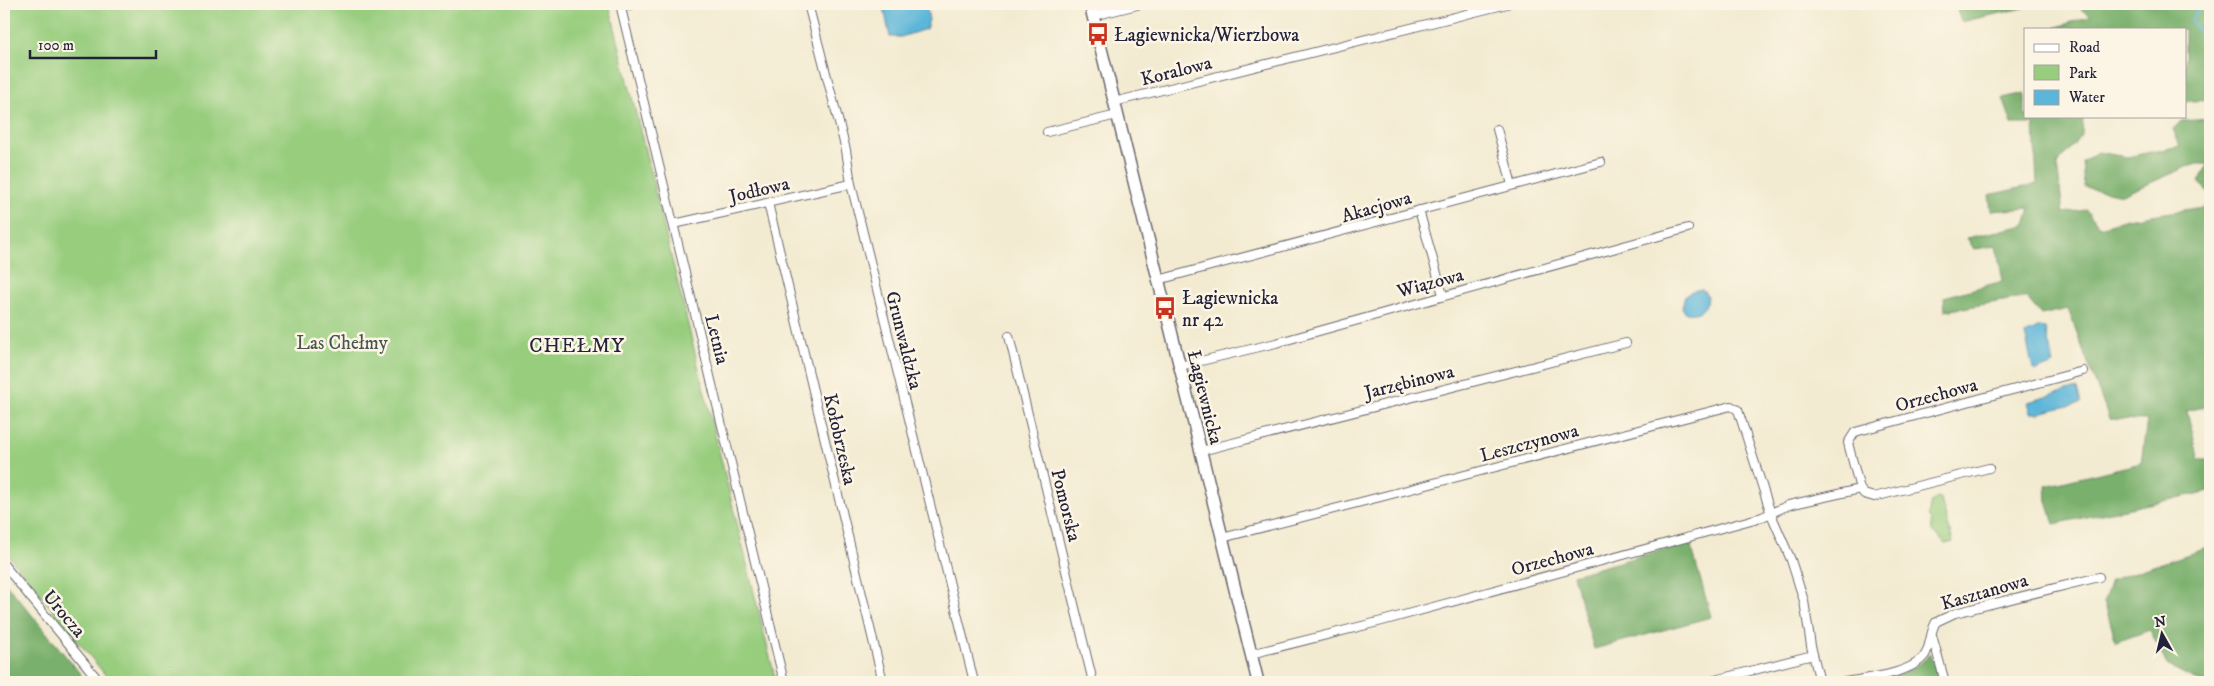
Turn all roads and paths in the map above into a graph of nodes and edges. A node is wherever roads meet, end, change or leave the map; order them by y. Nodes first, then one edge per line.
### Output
1 (635, 4) edge
2 (808, 4) edge
3 (1090, 4) edge
4 (1141, 4) edge
5 (1507, 4) edge
6 (621, 5) edge
7 (1093, 16) junction
8 (1114, 102) junction
9 (1117, 115) junction
10 (1497, 128) dead end
11 (1047, 132) dead end
12 (1601, 162) dead end
13 (851, 184) junction
14 (1512, 185) junction
15 (768, 203) junction
16 (1419, 210) junction
17 (674, 224) junction
18 (1688, 228) dead end
19 (1158, 280) junction
20 (1443, 295) junction
21 (1009, 336) dead end
22 (1626, 343) dead end
23 (1180, 366) junction
24 (2083, 371) dead end
25 (1201, 451) junction
26 (1989, 468) dead end
27 (1860, 489) junction
28 (1771, 514) junction
29 (1222, 538) junction
30 (4, 565) edge
31 (2099, 577) dead end
32 (1932, 635) junction
33 (1251, 654) junction
34 (1813, 655) junction
35 (100, 682) edge
36 (784, 682) edge
37 (883, 682) edge
38 (974, 682) edge
39 (1093, 682) edge
40 (1258, 682) edge
41 (1707, 682) edge
42 (1820, 682) edge
43 (1846, 682) edge
44 (1945, 682) edge

1 - 6 street
2 - 13 street, Grunwaldzka
3 - 7 street, Łagiewnicka
4 - 7 street
5 - 8 street, Koralowa
6 - 17 street, Letnia
7 - 8 street, Łagiewnicka
8 - 9 street, Łagiewnicka
9 - 11 street
9 - 19 street, Łagiewnicka
10 - 14 street
12 - 14 street, Akacjowa
13 - 15 street, Jodłowa
13 - 38 street, Grunwaldzka
14 - 16 street, Akacjowa
15 - 17 street, Jodłowa
15 - 37 street, Kołobrzeska
16 - 19 street, Akacjowa
16 - 20 street
17 - 36 street, Letnia
18 - 20 street, Wiązowa
19 - 23 street, Łagiewnicka
20 - 23 street, Wiązowa
21 - 39 street, Pomorska
22 - 25 street, Jarzębinowa
23 - 25 street, Łagiewnicka
24 - 27 street, Orzechowa
25 - 29 street, Łagiewnicka
26 - 27 street
27 - 28 street, Orzechowa
28 - 29 street, Leszczynowa
28 - 33 street, Orzechowa
28 - 34 street
29 - 33 street, Łagiewnicka
30 - 35 street, Urocza
31 - 32 street, Kasztanowa
32 - 43 street, Kasztanowa
32 - 44 street
33 - 40 street, Łagiewnicka
34 - 41 street
34 - 42 street

